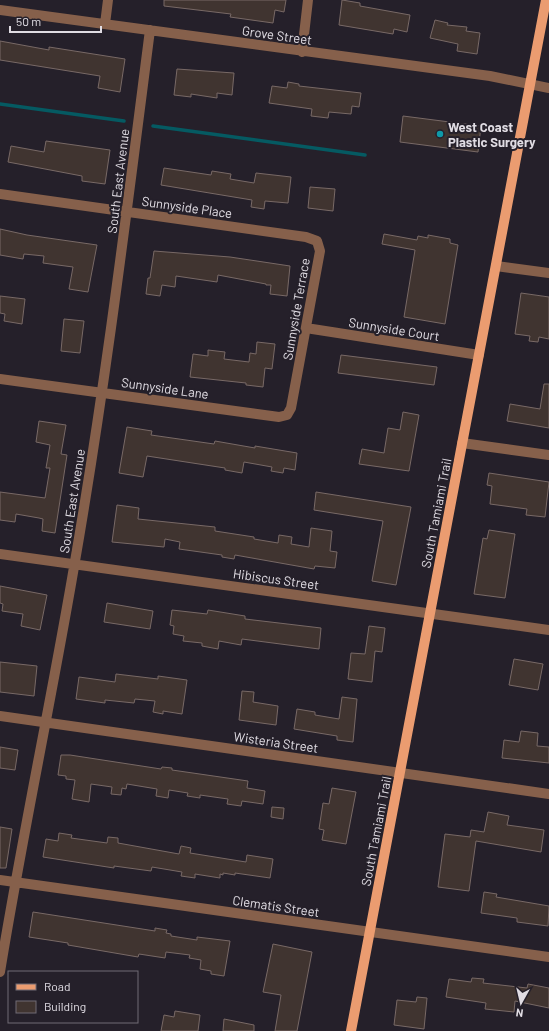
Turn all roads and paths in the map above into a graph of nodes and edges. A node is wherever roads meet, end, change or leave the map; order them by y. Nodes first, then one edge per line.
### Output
1 (108, 0) edge
2 (308, 0) edge
3 (546, 0) edge
4 (0, 10) edge
5 (105, 24) junction
6 (150, 30) junction
7 (302, 52) junction
8 (530, 85) junction
9 (549, 88) edge
10 (0, 194) edge
11 (127, 212) junction
12 (251, 229) joint
13 (496, 266) junction
14 (549, 273) edge
15 (306, 328) junction
16 (479, 355) junction
17 (297, 378) joint
18 (0, 379) edge
19 (102, 393) junction
20 (462, 443) junction
21 (549, 455) edge
22 (0, 554) edge
23 (75, 564) junction
24 (430, 614) junction
25 (549, 630) edge
26 (0, 716) edge
27 (46, 723) junction
28 (400, 773) junction
29 (549, 794) edge
30 (0, 880) edge
31 (14, 882) junction
32 (370, 932) junction
33 (549, 957) edge
34 (0, 972) edge
35 (351, 1031) edge

1 - 5 street
2 - 7 street
3 - 8 main road, South Tamiami Trail
4 - 5 street, Grove Street
5 - 6 street, Grove Street
6 - 7 street, Grove Street
6 - 11 street, South East Avenue
7 - 8 street, Grove Street
8 - 9 street, Grove Street
8 - 13 main road, South Tamiami Trail
10 - 11 street, Sunnyside Place
11 - 12 street, Sunnyside Place
11 - 19 street, South East Avenue
12 - 15 street, Sunnyside Terrace
13 - 14 street
13 - 16 main road, South Tamiami Trail
15 - 16 street, Sunnyside Court
15 - 17 street, Sunnyside Terrace
16 - 20 main road, South Tamiami Trail
17 - 19 street, Sunnyside Lane
18 - 19 street, Sunnyside Lane
19 - 23 street, South East Avenue
20 - 21 street
20 - 24 main road, South Tamiami Trail
22 - 23 street, Hibiscus Street
23 - 24 street, Hibiscus Street
23 - 27 street, South East Avenue
24 - 25 street, Hibiscus Street
24 - 28 main road, South Tamiami Trail
26 - 27 street, Wisteria Street
27 - 28 street, Wisteria Street
27 - 31 street, South East Avenue
28 - 29 street, Wisteria Street
28 - 32 main road, South Tamiami Trail
30 - 31 street, Clematis Street
31 - 32 street, Clematis Street
31 - 34 street, South East Avenue
32 - 33 street, Clematis Street
32 - 35 main road, South Tamiami Trail

